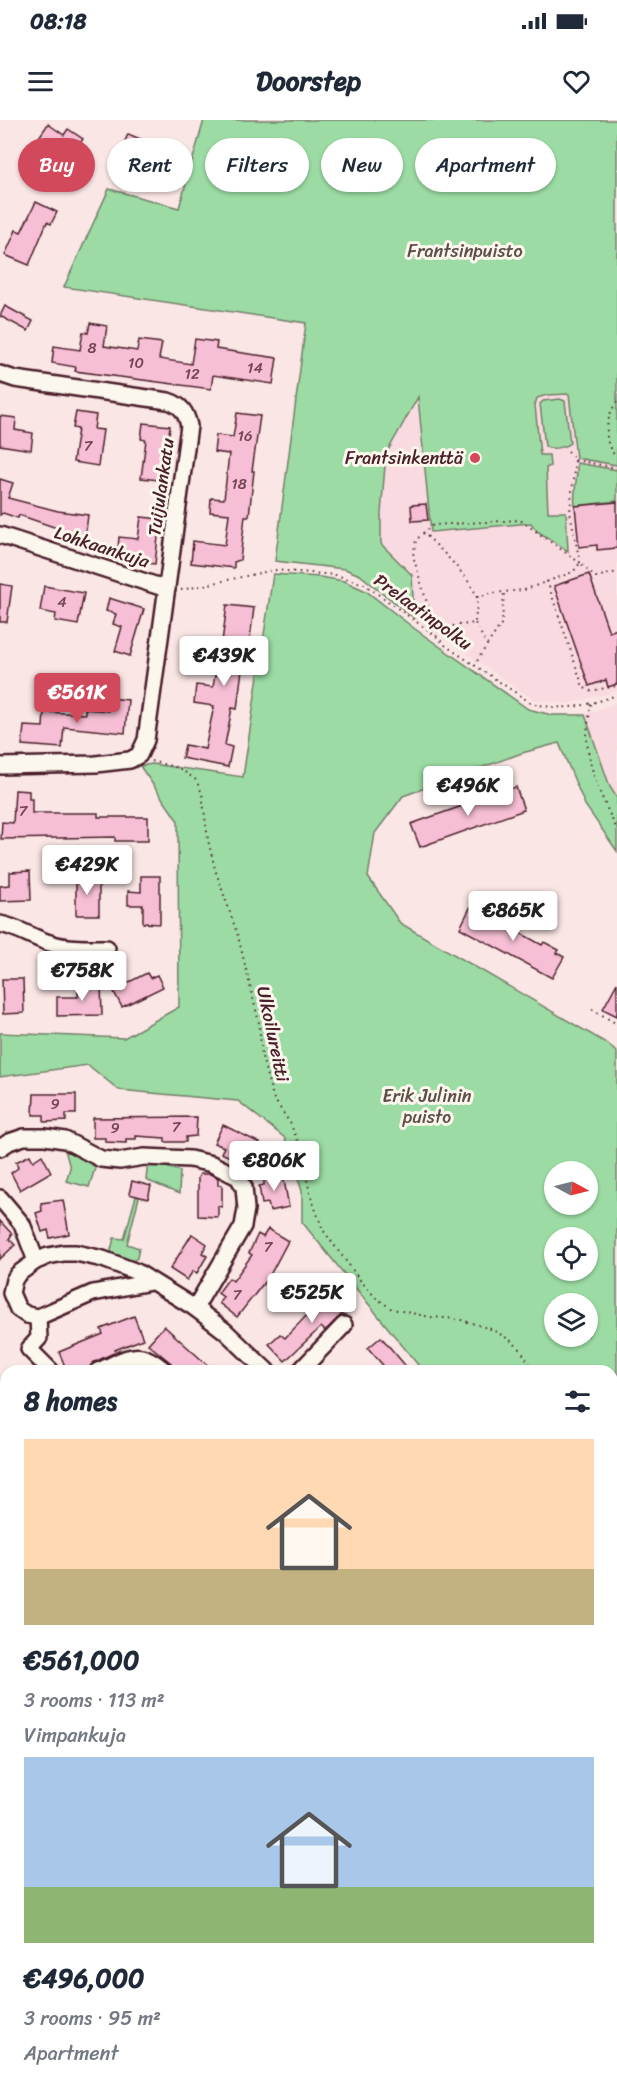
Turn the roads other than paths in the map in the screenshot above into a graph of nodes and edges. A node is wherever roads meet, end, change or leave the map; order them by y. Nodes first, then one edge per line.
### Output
1 (0, 374) edge
2 (0, 535) edge
3 (166, 589) junction
4 (0, 766) edge
5 (0, 924) edge
6 (107, 948) dead end
7 (0, 1148) edge
8 (0, 1198) edge
9 (36, 1261) junction
10 (151, 1282) junction
11 (6, 1287) edge
12 (195, 1308) junction
13 (38, 1317) junction
14 (344, 1325) dead end
15 (45, 1365) edge
16 (112, 1365) edge
17 (158, 1365) edge
18 (261, 1365) edge
19 (306, 1365) edge

1 - 3 street, Tuijulankatu
2 - 3 street, Lohkaankuja
3 - 4 street, Tuijulankatu
5 - 6 street
7 - 12 street
8 - 9 street
9 - 10 street
9 - 11 street
10 - 12 street
10 - 13 street
11 - 13 street
12 - 18 street
13 - 15 street
14 - 19 street
16 - 17 street

